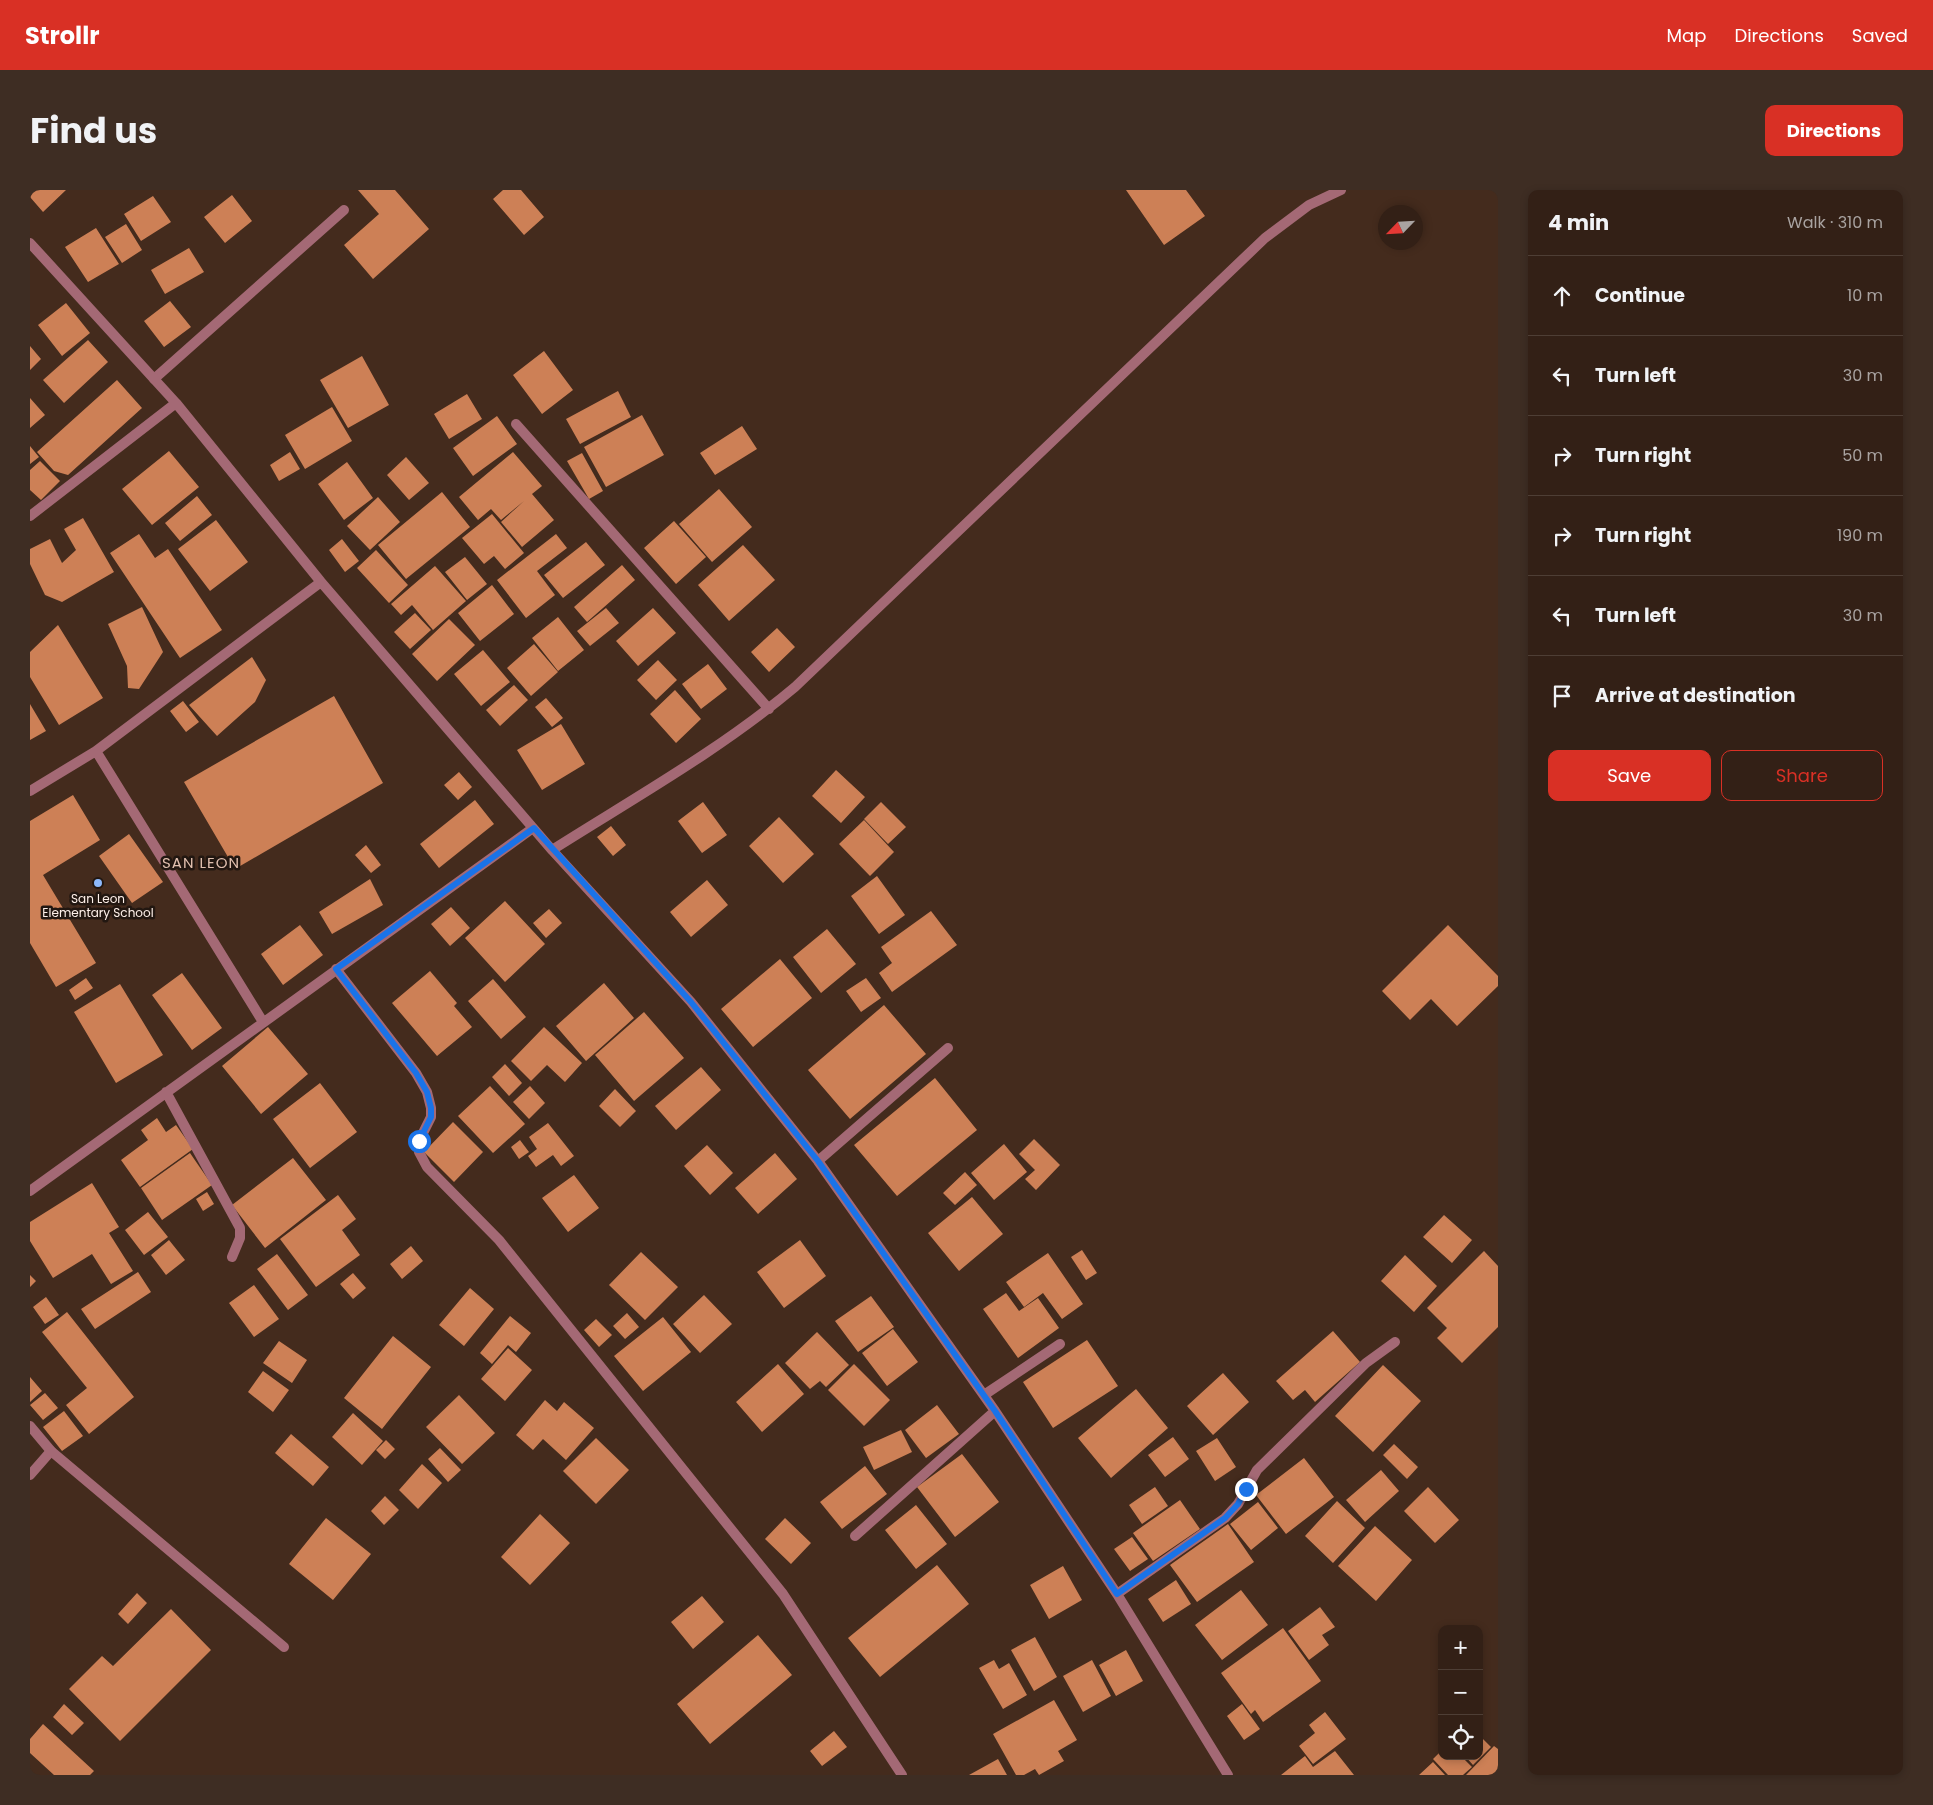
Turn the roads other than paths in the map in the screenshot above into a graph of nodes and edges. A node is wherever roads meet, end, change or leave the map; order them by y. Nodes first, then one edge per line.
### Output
1 (1340, 190) edge
2 (344, 210) dead end
3 (30, 243) edge
4 (154, 379) junction
5 (176, 403) junction
6 (516, 424) dead end
7 (30, 516) edge
8 (321, 582) junction
9 (769, 709) junction
10 (96, 751) junction
11 (30, 791) edge
12 (534, 828) junction
13 (552, 850) junction
14 (336, 969) junction
15 (263, 1022) junction
16 (948, 1048) dead end
17 (166, 1092) junction
18 (818, 1161) junction
19 (30, 1191) edge
20 (232, 1257) dead end
21 (1395, 1342) dead end
22 (1060, 1344) dead end
23 (984, 1395) junction
24 (995, 1411) junction
25 (30, 1426) edge
26 (51, 1451) junction
27 (30, 1475) edge
28 (854, 1536) dead end
29 (1117, 1594) junction
30 (284, 1647) dead end
31 (902, 1775) edge
32 (1228, 1775) edge

1 - 9 street
2 - 4 street
3 - 4 street
4 - 5 street
5 - 7 street
5 - 8 street
6 - 9 street
8 - 10 street
8 - 12 street
9 - 13 street
10 - 11 street
10 - 15 street
12 - 13 street
12 - 14 street
13 - 18 street
14 - 15 street
14 - 31 street
15 - 17 street
16 - 18 street
17 - 19 street
17 - 20 street
18 - 23 street
21 - 29 street
22 - 23 street
23 - 24 street
24 - 28 street
24 - 29 street
25 - 26 street
26 - 27 street
26 - 30 street
29 - 32 street

